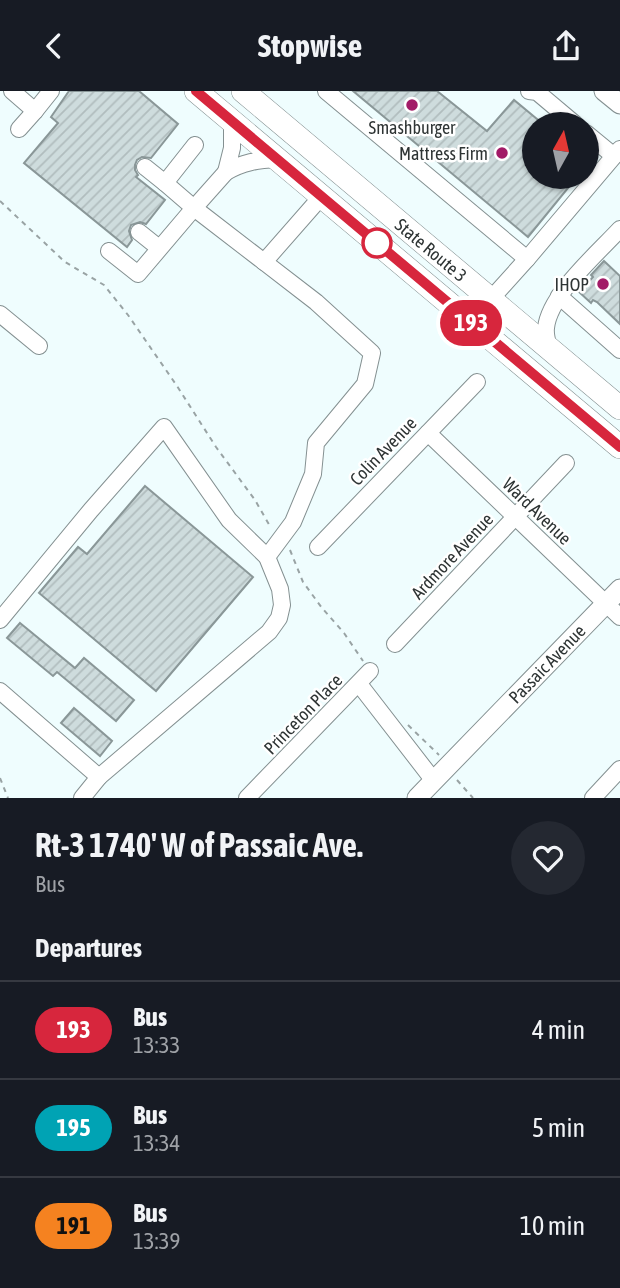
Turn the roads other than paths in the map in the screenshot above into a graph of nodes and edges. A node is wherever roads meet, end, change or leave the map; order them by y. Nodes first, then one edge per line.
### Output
1 (12, 91) edge
2 (51, 91) edge
3 (196, 91) edge
4 (243, 91) edge
5 (326, 91) edge
6 (604, 91) edge
7 (533, 92) edge
8 (267, 101) edge
9 (620, 104) edge
10 (35, 111) junction
11 (559, 112) edge
12 (232, 121) junction
13 (19, 129) dead end
14 (599, 141) edge
15 (195, 145) dead end
16 (617, 153) edge
17 (277, 159) junction
18 (145, 167) dead end
19 (226, 172) junction
20 (164, 183) junction
21 (321, 197) junction
22 (194, 208) junction
23 (620, 229) edge
24 (139, 232) dead end
25 (159, 248) junction
26 (109, 251) dead end
27 (527, 259) junction
28 (264, 262) junction
29 (559, 296) junction
30 (490, 300) junction
31 (0, 314) edge
32 (550, 314) junction
33 (519, 325) junction
34 (39, 346) dead end
35 (549, 350) junction
36 (620, 350) edge
37 (477, 382) dead end
38 (620, 408) edge
39 (428, 433) junction
40 (620, 447) edge
41 (566, 463) dead end
42 (515, 517) junction
43 (318, 547) dead end
44 (267, 557) junction
45 (620, 589) edge
46 (613, 610) edge
47 (0, 620) edge
48 (395, 644) dead end
49 (0, 691) edge
50 (620, 769) edge
51 (99, 777) junction
52 (434, 781) junction
53 (82, 798) edge
54 (247, 798) edge
55 (417, 798) edge
56 (593, 798) edge

1 - 10 street
2 - 10 street
3 - 12 highway, State Route 3
4 - 8 highway, State Route 3
5 - 27 street
6 - 9 main road
7 - 11 street
8 - 30 highway, State Route 3
10 - 13 street
12 - 17 highway, State Route 3
12 - 19 street
14 - 16 street
15 - 20 street
16 - 27 street
17 - 19 street
17 - 21 highway, State Route 3
18 - 20 street
19 - 22 street
20 - 22 street
21 - 28 street
21 - 40 highway, State Route 3
22 - 25 street
22 - 28 street
23 - 29 street
24 - 25 street
25 - 26 street
27 - 30 street
28 - 44 street
29 - 32 street
29 - 36 street
30 - 33 highway, State Route 3
31 - 34 street
32 - 33 street
32 - 35 street
33 - 35 highway, State Route 3
35 - 38 highway, State Route 3
37 - 39 street, Colin Avenue
39 - 42 street, Ward Avenue
39 - 43 street, Colin Avenue
41 - 42 street, Ardmore Avenue
42 - 46 street, Ward Avenue
42 - 48 street, Ardmore Avenue
44 - 47 street
44 - 51 street
45 - 46 main road, Passaic Avenue
46 - 52 main road, Passaic Avenue
49 - 51 street
50 - 56 street
51 - 53 street
52 - 54 street, Princeton Place
52 - 55 main road, Passaic Avenue

